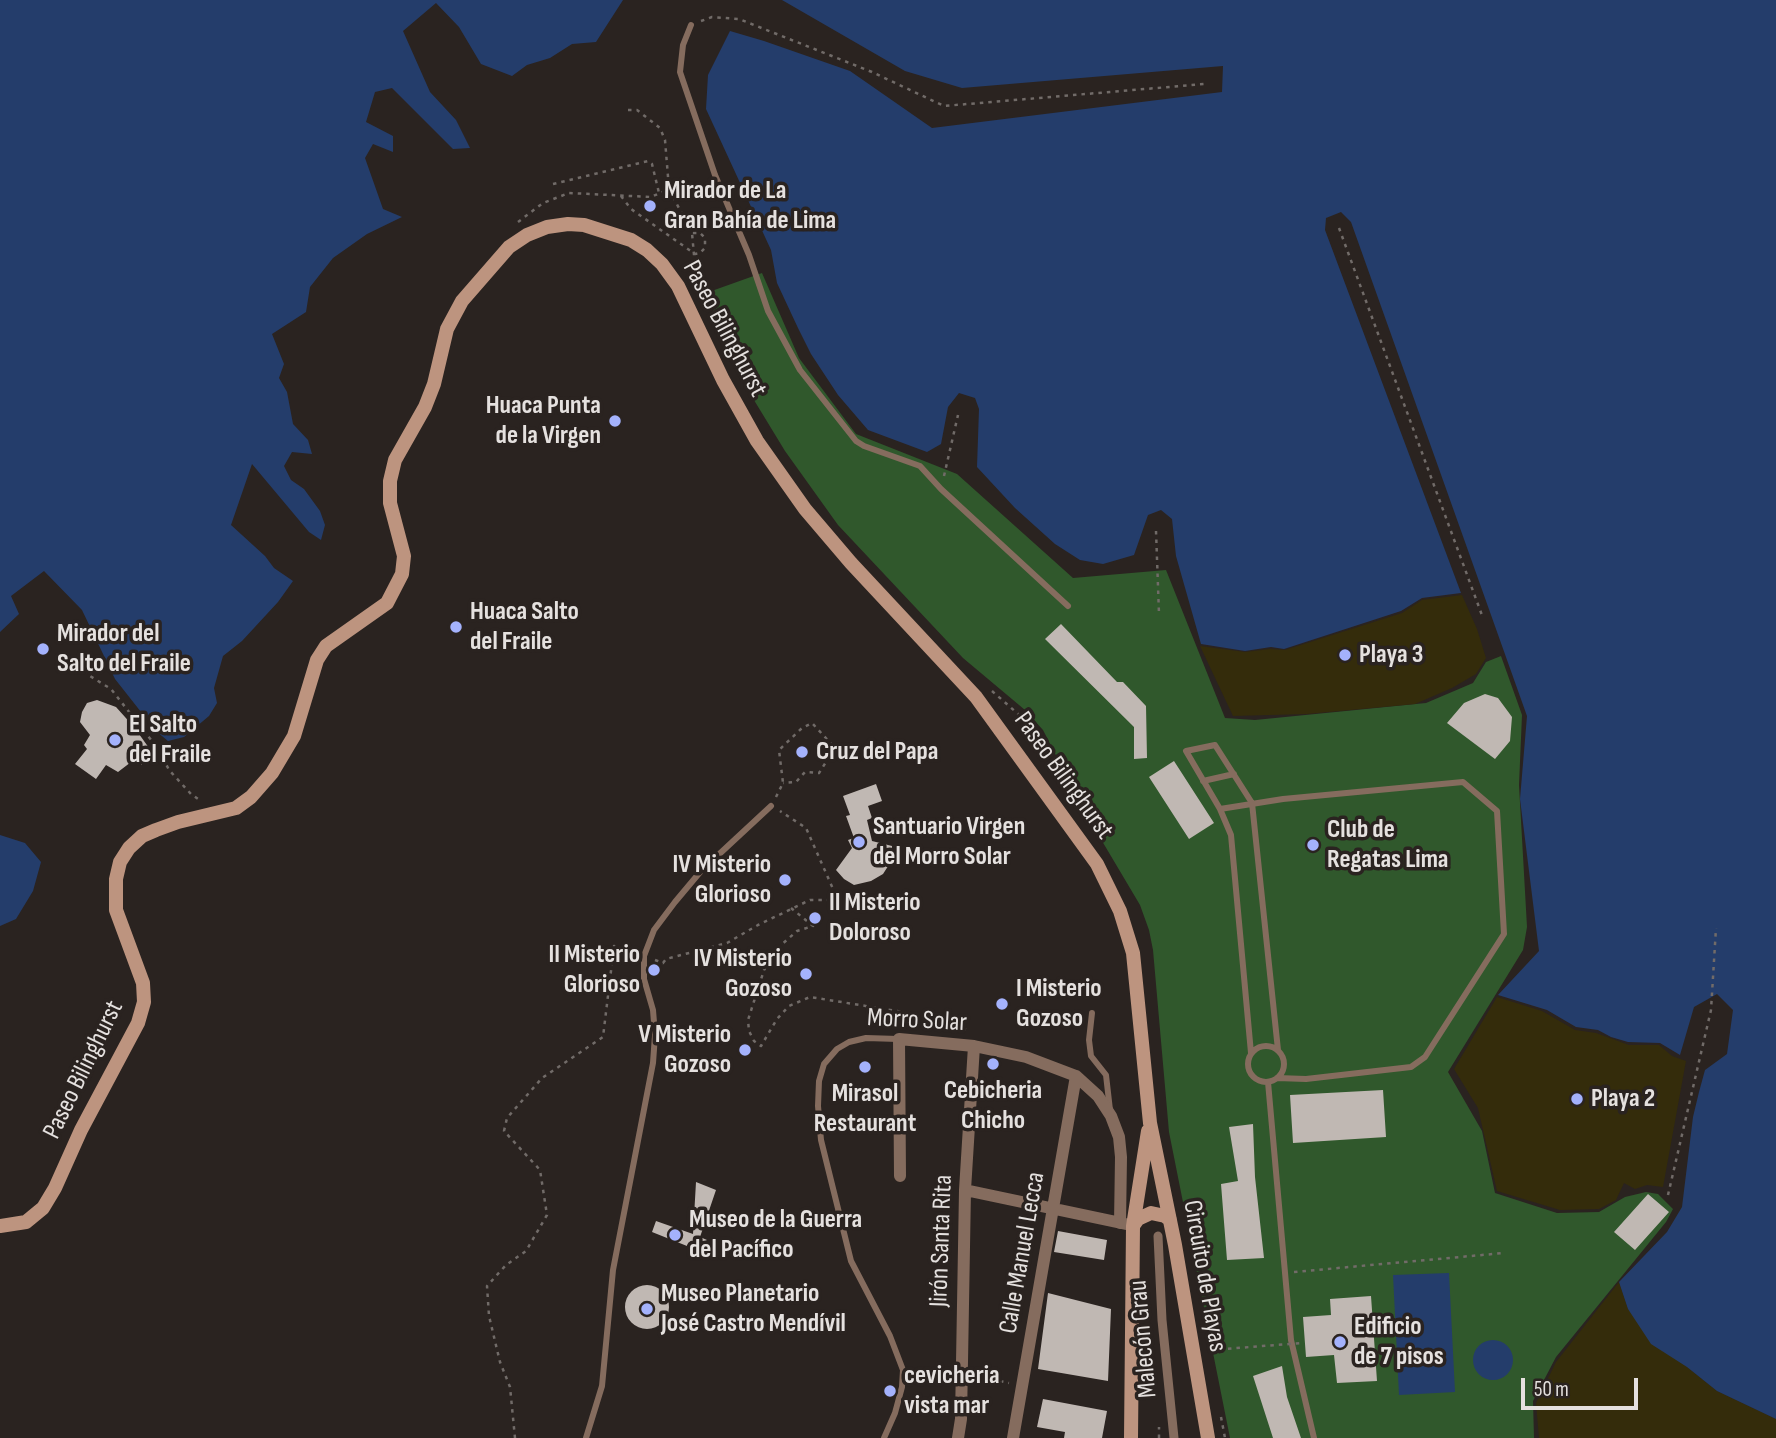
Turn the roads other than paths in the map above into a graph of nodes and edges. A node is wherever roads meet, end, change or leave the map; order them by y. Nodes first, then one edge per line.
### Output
1 (691, 25) road end
2 (1068, 606) dead end
3 (1234, 774) junction
4 (1203, 781) junction
5 (1252, 803) junction
6 (771, 806) road end
7 (1220, 809) junction
8 (1092, 1013) dead end
9 (899, 1039) junction
10 (977, 1040) junction
11 (1278, 1050) junction
12 (1251, 1053) junction
13 (1076, 1076) junction
14 (1277, 1079) junction
15 (1268, 1082) junction
16 (1111, 1116) junction
17 (1150, 1123) junction
18 (900, 1176) dead end
19 (965, 1190) junction
20 (1054, 1209) junction
21 (1170, 1220) junction
22 (1127, 1224) junction
23 (0, 1226) edge
24 (1158, 1236) dead end
25 (586, 1438) edge
26 (884, 1438) edge
27 (958, 1438) edge
28 (1013, 1438) edge
29 (1131, 1438) edge
30 (1174, 1438) edge
31 (1208, 1438) edge
32 (1314, 1438) edge

1 - 2 lane
3 - 4 lane
3 - 4 lane
3 - 5 lane
4 - 7 lane
5 - 7 lane
5 - 11 lane
5 - 14 lane
6 - 25 lane
7 - 12 lane
8 - 16 lane
9 - 10 street, Morro Solar
9 - 18 street
9 - 26 lane, Morro Solar
10 - 13 street, Morro Solar
10 - 19 street, Jirón Santa Rita
11 - 12 lane
11 - 14 lane
12 - 15 lane
13 - 16 street, Morro Solar
13 - 20 street, Calle Manuel Lecca
14 - 15 lane
15 - 32 lane
16 - 22 street, Morro Solar
17 - 21 main road, Circuito de Playas
17 - 22 main road
17 - 23 main road, Paseo Bilinghurst
19 - 20 street
19 - 27 street, Jirón Santa Rita
20 - 22 street
20 - 28 street, Calle Manuel Lecca
21 - 22 main road
21 - 31 main road, Circuito de Playas
22 - 29 main road
24 - 30 street, Malecón Grau

